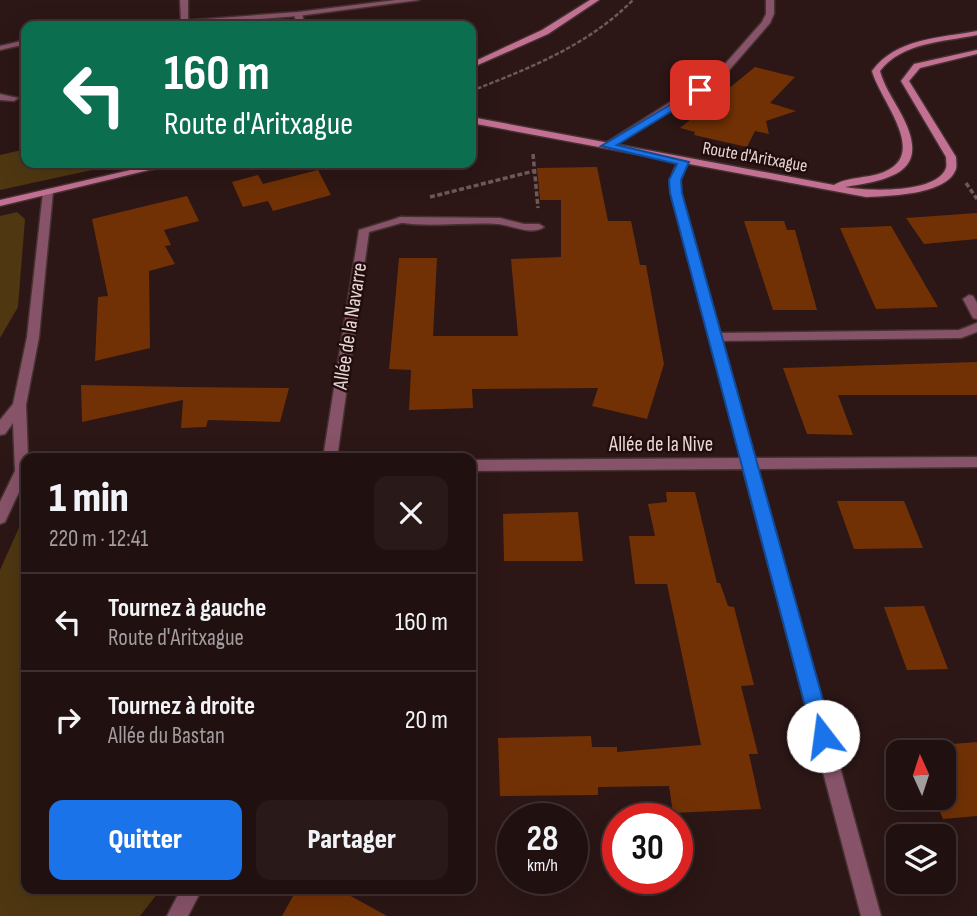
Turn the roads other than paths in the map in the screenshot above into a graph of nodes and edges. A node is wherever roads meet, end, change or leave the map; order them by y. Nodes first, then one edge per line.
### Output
1 (184, 0) edge
2 (415, 0) edge
3 (595, 0) edge
4 (770, 0) edge
5 (299, 14) junction
6 (184, 21) edge
7 (198, 21) edge
8 (300, 21) edge
9 (977, 33) edge
10 (21, 43) edge
11 (0, 48) edge
12 (977, 52) edge
13 (476, 64) edge
14 (0, 97) edge
15 (13, 98) dead end
16 (476, 121) edge
17 (607, 146) junction
18 (683, 162) junction
19 (151, 168) edge
20 (827, 187) junction
21 (48, 192) junction
22 (0, 203) edge
23 (539, 226) road end
24 (969, 299) dead end
25 (977, 314) edge
26 (977, 327) edge
27 (715, 337) junction
28 (19, 405) junction
29 (0, 430) edge
30 (23, 453) edge
31 (331, 453) edge
32 (977, 462) edge
33 (749, 464) junction
34 (476, 466) edge
35 (21, 477) edge
36 (0, 518) edge
37 (189, 894) edge
38 (177, 916) edge
39 (871, 916) edge

1 - 6 street
2 - 5 street
3 - 13 street
4 - 17 street
5 - 7 street
5 - 8 street
9 - 20 street, Route d'Aritxague
10 - 11 street
12 - 20 street, Route d'Aritxague
14 - 15 street
16 - 17 street, Route d'Aritxague
17 - 18 street, Route d'Aritxague
18 - 20 street, Route d'Aritxague
18 - 27 street
19 - 21 street
21 - 22 street
21 - 28 street
23 - 31 street, Allée de la Navarre
24 - 25 street
26 - 27 street
27 - 33 street
28 - 29 street
28 - 30 street
32 - 33 street, Allée de la Nive
33 - 34 street, Allée de la Nive
33 - 39 street
35 - 36 street
37 - 38 street

